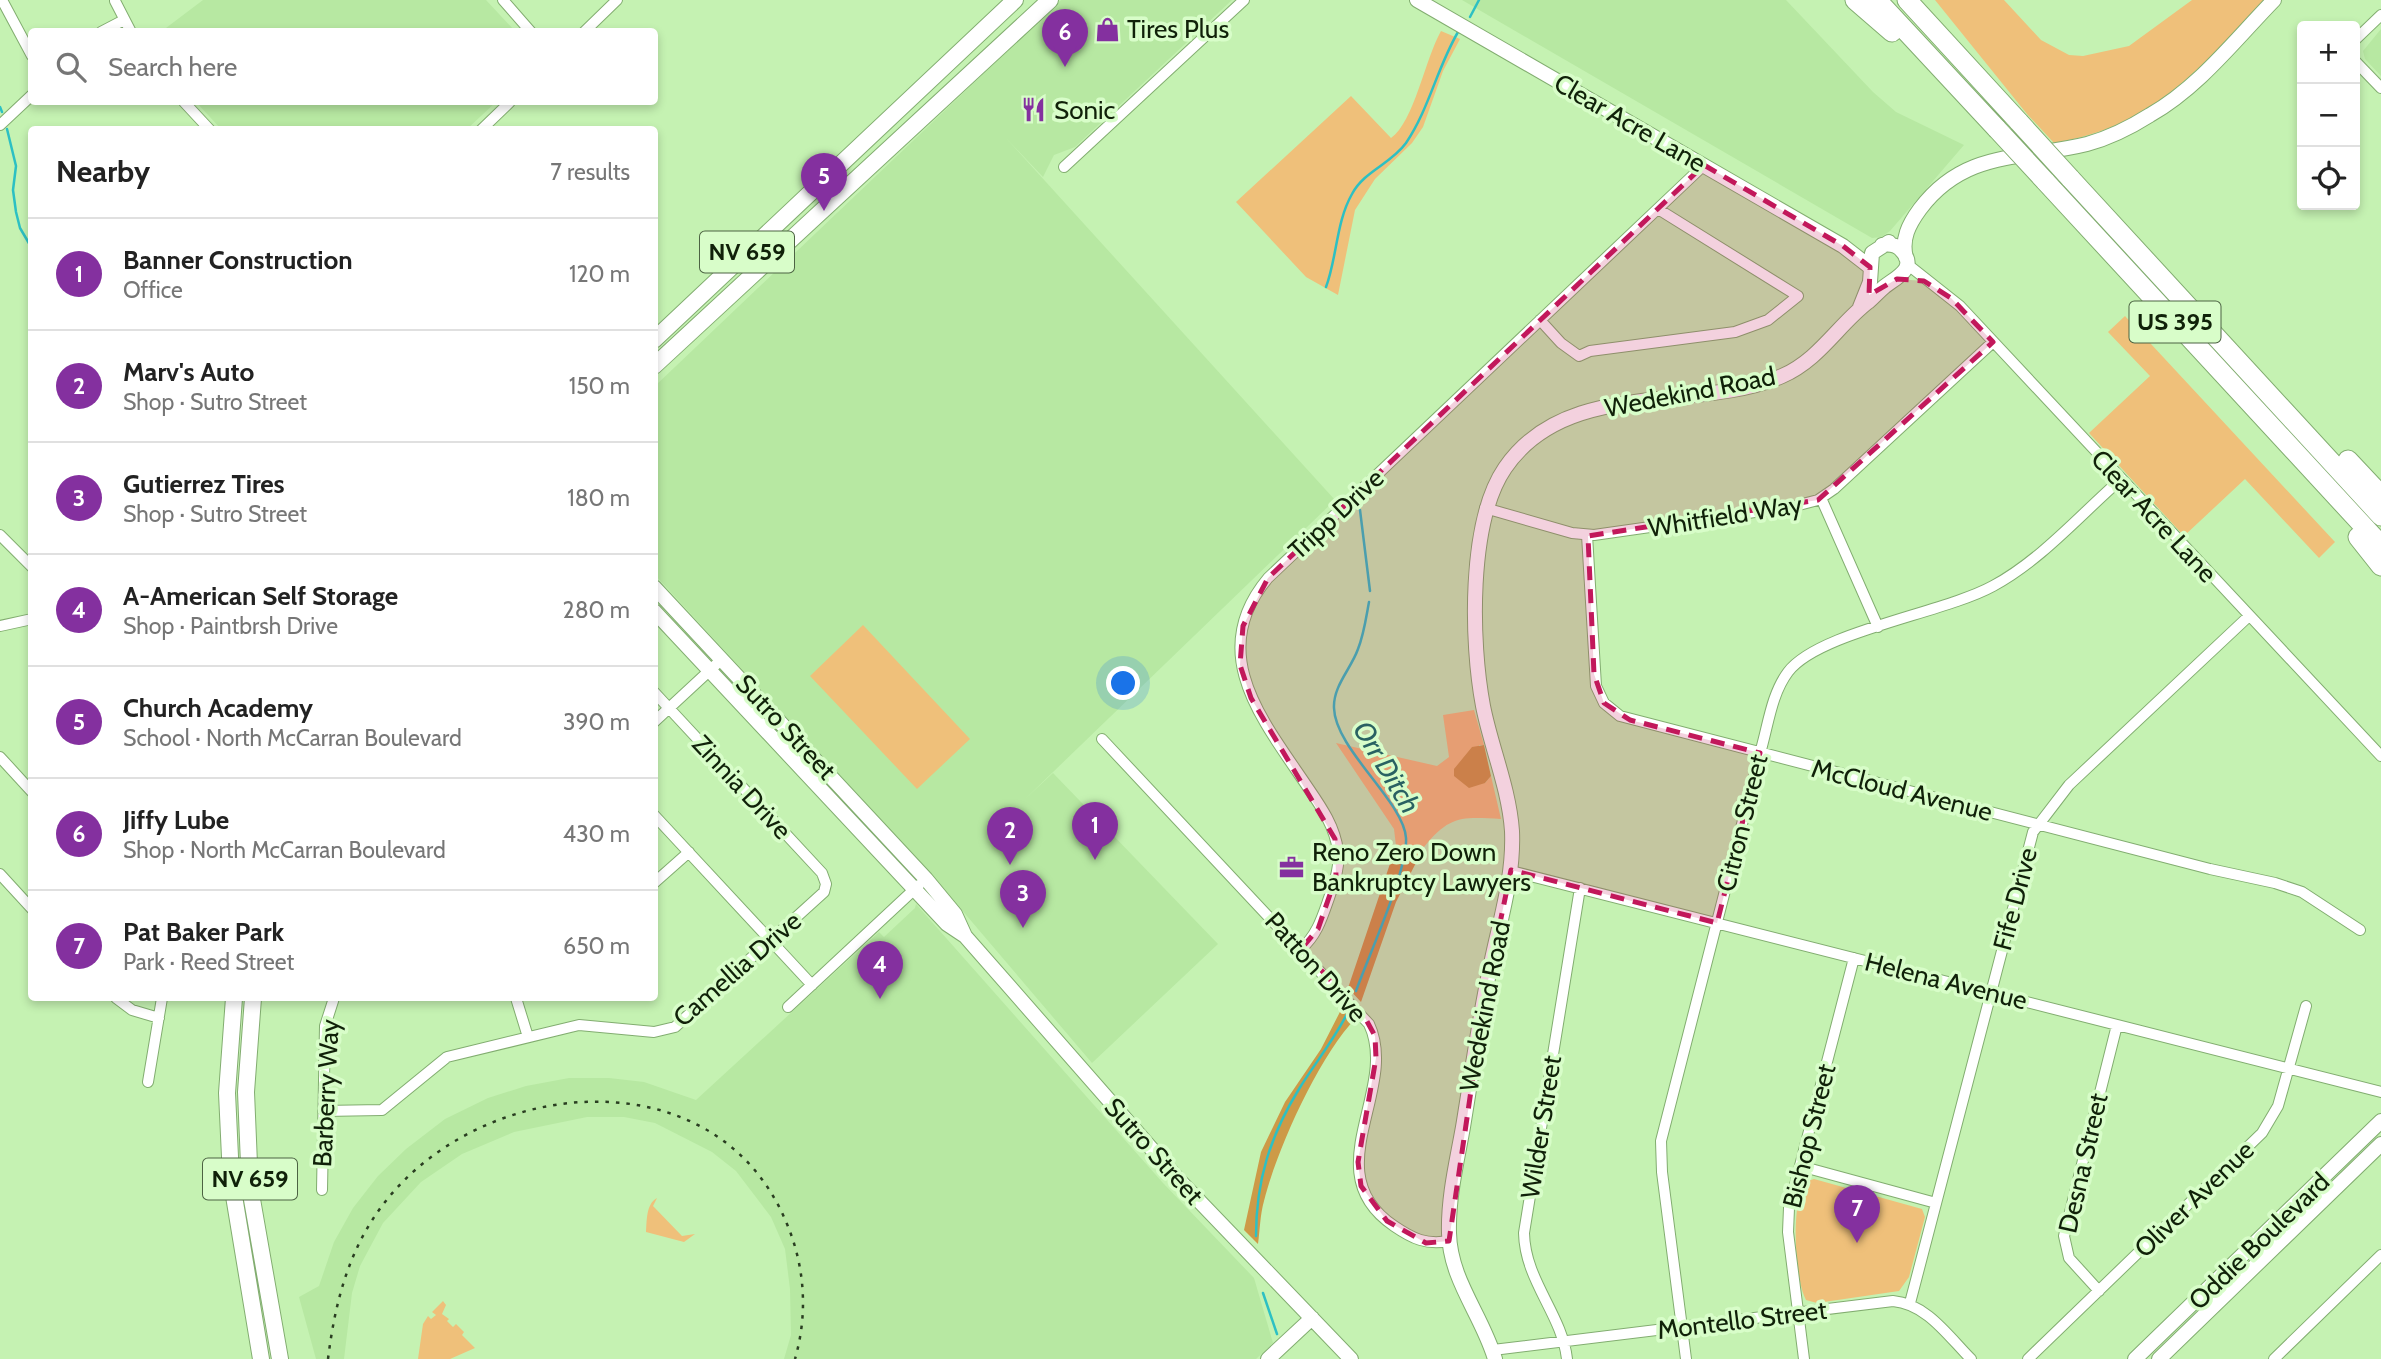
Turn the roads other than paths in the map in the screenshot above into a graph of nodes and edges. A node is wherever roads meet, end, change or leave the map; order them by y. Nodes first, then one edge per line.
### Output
1 (2, 0) edge
2 (503, 0) edge
3 (617, 0) edge
4 (1015, 0) edge
5 (1050, 0) edge
6 (1244, 0) edge
7 (1417, 0) edge
8 (1855, 0) edge
9 (1877, 0) edge
10 (1907, 0) edge
11 (1919, 0) edge
12 (2274, 0) edge
13 (115, 1) edge
14 (2381, 15) edge
15 (124, 20) junction
16 (109, 28) edge
17 (129, 28) edge
18 (528, 28) edge
19 (588, 28) edge
20 (2360, 35) edge
21 (28, 49) edge
22 (2360, 66) edge
23 (1969, 67) junction
24 (2381, 88) edge
25 (28, 99) edge
26 (187, 105) edge
27 (507, 105) edge
28 (1976, 107) junction
29 (0, 125) edge
30 (206, 126) edge
31 (485, 126) edge
32 (1704, 165) junction
33 (1064, 167) dead end
34 (1658, 209) junction
35 (1908, 229) junction
36 (1843, 246) junction
37 (1879, 246) junction
38 (1907, 261) junction
39 (1870, 269) junction
40 (1895, 280) junction
41 (1924, 281) junction
42 (1860, 308) junction
43 (1540, 320) junction
44 (2204, 323) junction
45 (658, 336) edge
46 (1993, 342) junction
47 (658, 362) edge
48 (2305, 463) junction
49 (2120, 480) junction
50 (2381, 495) edge
51 (1821, 498) junction
52 (1485, 508) junction
53 (2381, 516) edge
54 (0, 534) edge
55 (1587, 535) junction
56 (2381, 545) edge
57 (28, 563) edge
58 (2381, 566) edge
59 (658, 591) edge
60 (658, 615) edge
61 (2249, 616) junction
62 (28, 620) edge
63 (0, 626) edge
64 (1878, 627) junction
65 (722, 659) junction
66 (710, 669) junction
67 (658, 696) edge
68 (669, 708) junction
69 (658, 718) edge
70 (1102, 739) dead end
71 (1760, 753) junction
72 (0, 757) edge
73 (2381, 757) edge
74 (28, 788) edge
75 (658, 819) edge
76 (2037, 824) junction
77 (688, 852) junction
78 (1511, 871) junction
79 (0, 874) edge
80 (658, 879) edge
81 (826, 884) joint
82 (920, 884) junction
83 (1580, 888) junction
84 (28, 905) edge
85 (1717, 923) junction
86 (2360, 930) dead end
87 (771, 941) junction
88 (1301, 949) junction
89 (1854, 958) junction
90 (812, 985) junction
91 (1990, 992) junction
92 (120, 1001) edge
93 (162, 1001) edge
94 (233, 1001) edge
95 (253, 1001) edge
96 (333, 1001) edge
97 (517, 1001) edge
98 (2306, 1006) dead end
99 (788, 1007) dead end
100 (159, 1018) junction
101 (2117, 1025) junction
102 (528, 1037) junction
103 (2289, 1069) junction
104 (148, 1082) dead end
105 (2381, 1093) edge
106 (323, 1111) junction
107 (2381, 1121) edge
108 (2381, 1144) edge
109 (1800, 1166) junction
110 (322, 1190) dead end
111 (1936, 1203) junction
112 (1449, 1241) junction
113 (2381, 1255) edge
114 (2099, 1291) junction
115 (1910, 1303) junction
116 (1798, 1313) junction
117 (1312, 1318) junction
118 (1682, 1328) junction
119 (1564, 1342) junction
120 (1494, 1354) edge
121 (261, 1359) edge
122 (280, 1359) edge
123 (1268, 1359) edge
124 (1351, 1359) edge
125 (1567, 1359) edge
126 (1686, 1359) edge
127 (1804, 1359) edge
128 (1970, 1359) edge
129 (2028, 1359) edge
130 (2135, 1359) edge
131 (2158, 1359) edge
132 (2274, 1359) edge

1 - 21 street
2 - 18 street
3 - 19 street
4 - 45 main road, NV 659
5 - 47 main road, NV 659
6 - 33 street
7 - 32 street, Clear Acre Lane
8 - 28 highway
9 - 28 highway, US 395
10 - 23 highway, US 395
11 - 23 highway
12 - 35 street
13 - 15 street
14 - 20 street
15 - 16 street
15 - 17 street
22 - 24 street
23 - 44 highway, US 395, bridge
25 - 29 street
26 - 30 street
27 - 31 street
28 - 48 highway, US 395, bridge
32 - 34 street, Tripp Drive
32 - 36 street, Clear Acre Lane
34 - 43 street, Tripp Drive
34 - 43 street
35 - 37 street
35 - 38 street
36 - 37 street, Clear Acre Lane
36 - 39 street, Clear Acre Lane
37 - 38 street
37 - 39 street
38 - 40 street
38 - 41 street, Clear Acre Lane
39 - 40 street
39 - 42 street, Wedekind Road
40 - 41 street, Clear Acre Lane
40 - 42 street, Wedekind Road
41 - 46 street, Clear Acre Lane
42 - 52 street, Wedekind Road
43 - 88 street, Tripp Drive
44 - 50 highway
44 - 53 highway, US 395
46 - 49 street, Clear Acre Lane
46 - 51 street, Whitfield Way
48 - 56 highway, US 395
48 - 58 highway
49 - 61 street, Clear Acre Lane
49 - 64 street, Citron Street
51 - 55 street, Whitfield Way
51 - 64 street
52 - 55 street, Whitfield Way
52 - 78 street, Wedekind Road
54 - 57 street
55 - 71 street, McCloud Avenue
59 - 65 street, Sutro Street
60 - 66 street, Sutro Street
61 - 73 street, Clear Acre Lane
61 - 76 street, Fife Drive
62 - 63 street
64 - 71 street, Citron Street
65 - 66 street
65 - 82 street, Sutro Street
66 - 68 street
66 - 82 street, Sutro Street
67 - 68 street, Zinnia Drive
68 - 69 street
68 - 81 street, Zinnia Drive
70 - 88 street, Patton Drive
71 - 76 street, McCloud Avenue
71 - 85 street, Citron Street
72 - 74 street
75 - 77 street
76 - 86 street, McCloud Avenue
76 - 91 street, Fife Drive
77 - 80 street
77 - 87 street
78 - 83 street, Helena Avenue
78 - 112 street, Wedekind Road
79 - 84 street
81 - 87 street, Camellia Drive
82 - 90 street
82 - 117 street, Sutro Street
83 - 85 street, Helena Avenue
83 - 119 street, Wilder Street
85 - 89 street, Helena Avenue
85 - 118 street, Citron Street
87 - 90 street
87 - 102 street, Camellia Drive
88 - 112 street, Patton Drive
89 - 91 street, Helena Avenue
89 - 109 street, Bishop Street
90 - 99 street
91 - 101 street, Helena Avenue
91 - 111 street, Fife Drive
92 - 100 street
93 - 100 street
94 - 121 main road, NV 659
95 - 122 main road, NV 659
96 - 106 street, Barberry Way
97 - 102 street
98 - 103 street, Oliver Avenue
100 - 104 street
101 - 103 street, Helena Avenue
101 - 114 street, Desna Street
102 - 106 street, Camellia Drive
103 - 105 street, Helena Avenue
103 - 114 street, Oliver Avenue
106 - 110 street, Barberry Way
107 - 130 street, Oddie Boulevard
108 - 131 street, Oddie Boulevard
109 - 111 street
109 - 116 street, Bishop Street
111 - 115 street, Fife Drive
112 - 120 street, Wedekind Road
113 - 132 street
114 - 129 street, Oliver Avenue
115 - 116 street, Montello Street
115 - 128 street
116 - 118 street, Montello Street
116 - 127 street, Bishop Street
117 - 123 street
117 - 124 street, Sutro Street
118 - 119 street, Montello Street
118 - 126 street, Citron Street
119 - 120 street, Montello Street
119 - 125 street, Wilder Street

